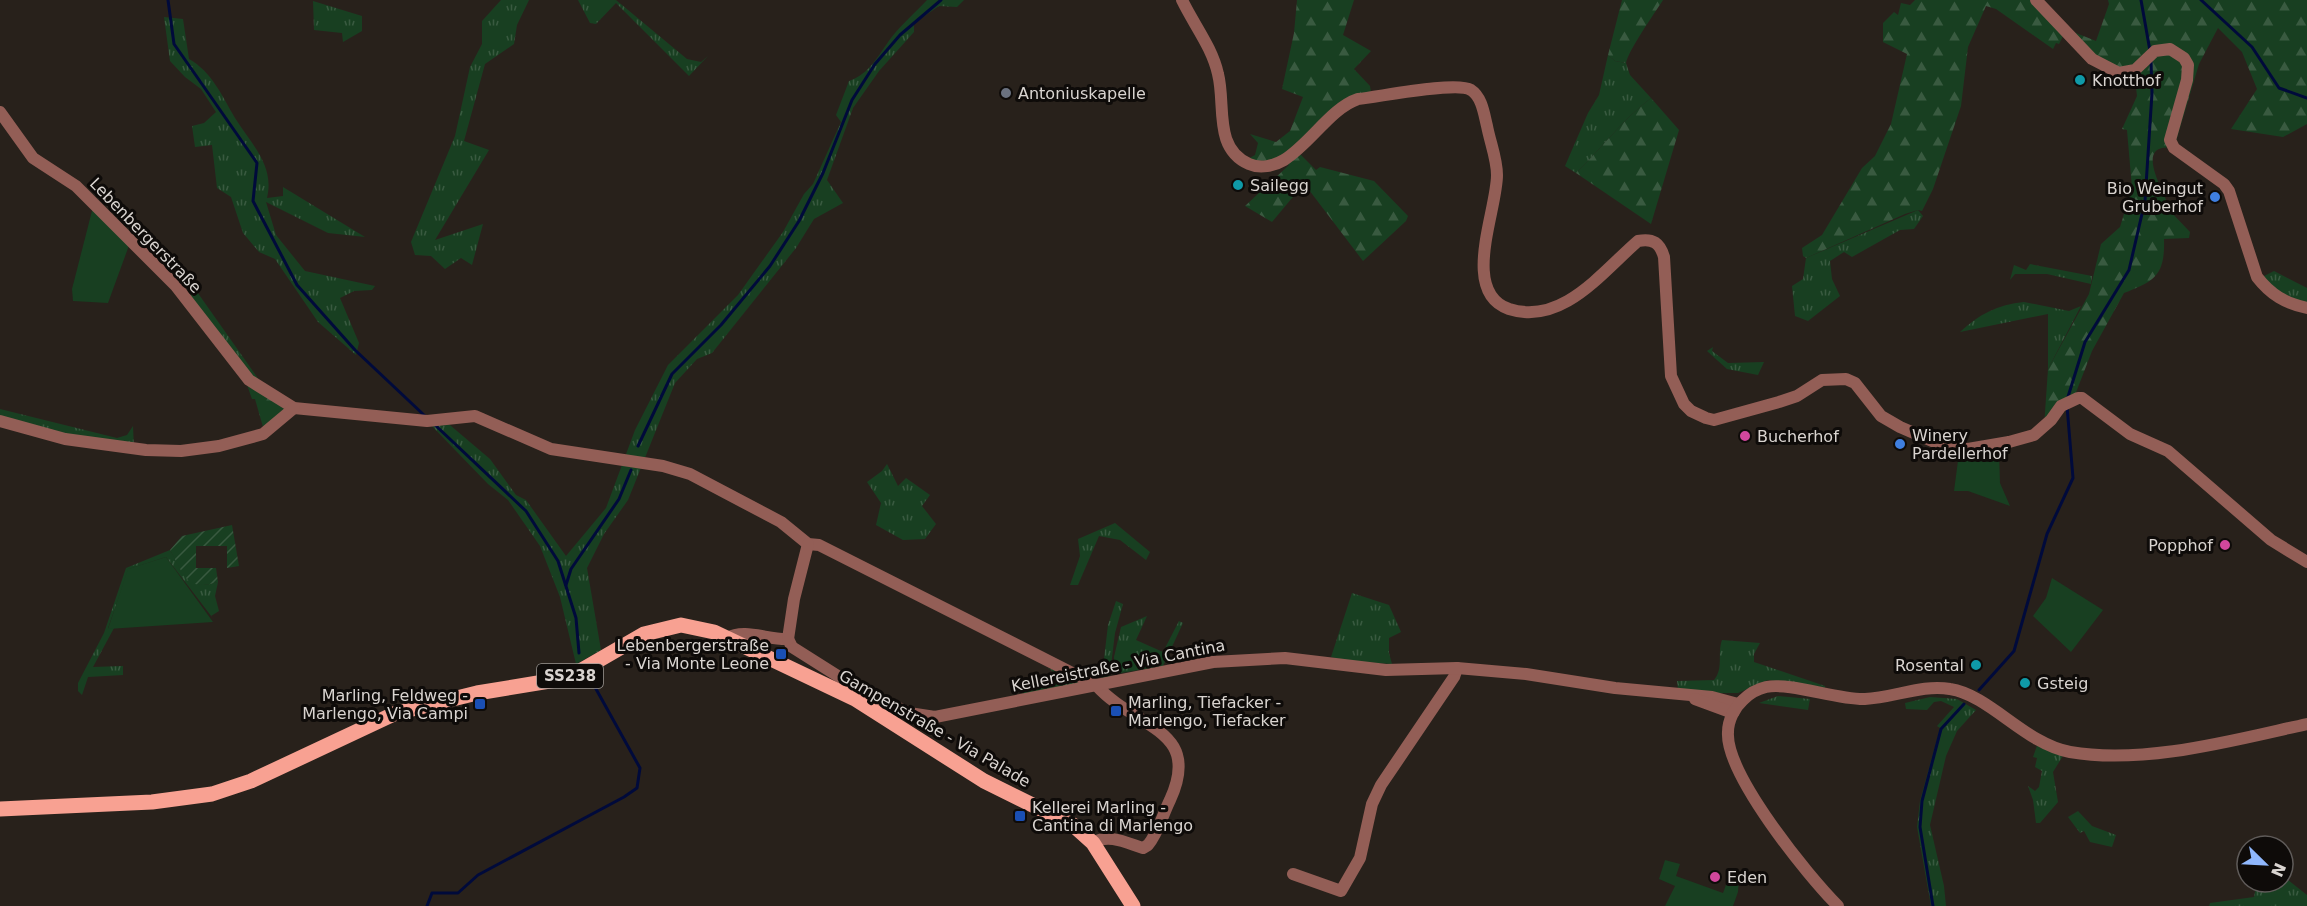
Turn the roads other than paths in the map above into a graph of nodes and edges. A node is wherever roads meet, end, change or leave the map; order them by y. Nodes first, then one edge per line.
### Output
1 (1182, 0) edge
2 (2036, 0) edge
3 (0, 112) edge
4 (2307, 308) edge
5 (294, 408) junction
6 (0, 420) edge
7 (808, 544) junction
8 (2307, 562) edge
9 (727, 638) junction
10 (788, 639) junction
11 (1457, 668) junction
12 (1096, 685) junction
13 (857, 694) junction
14 (1736, 709) junction
15 (2307, 724) edge
16 (0, 809) edge
17 (1093, 843) junction
18 (1293, 874) dead end
19 (1133, 906) edge
20 (1838, 906) edge

1 - 8 street
2 - 4 street
3 - 5 street, Lebenbergerstraße
5 - 6 street
5 - 7 street
7 - 10 street
7 - 12 street
9 - 10 street
9 - 13 main road, Gampenstraße - Via Palade / SS238
9 - 16 main road, Gampenstraße - Via Palade / SS238
10 - 13 street, Kellereistraße - Via Cantina
11 - 12 street, Kellereistraße - Via Cantina
11 - 14 street, Kellereistraße - Via Cantina
11 - 18 street
12 - 13 street, Kellereistraße - Via Cantina
12 - 17 street
13 - 17 main road, Gampenstraße - Via Palade / SS238
14 - 15 street
14 - 20 street
17 - 19 main road, Gampenstraße - Via Palade / SS238

